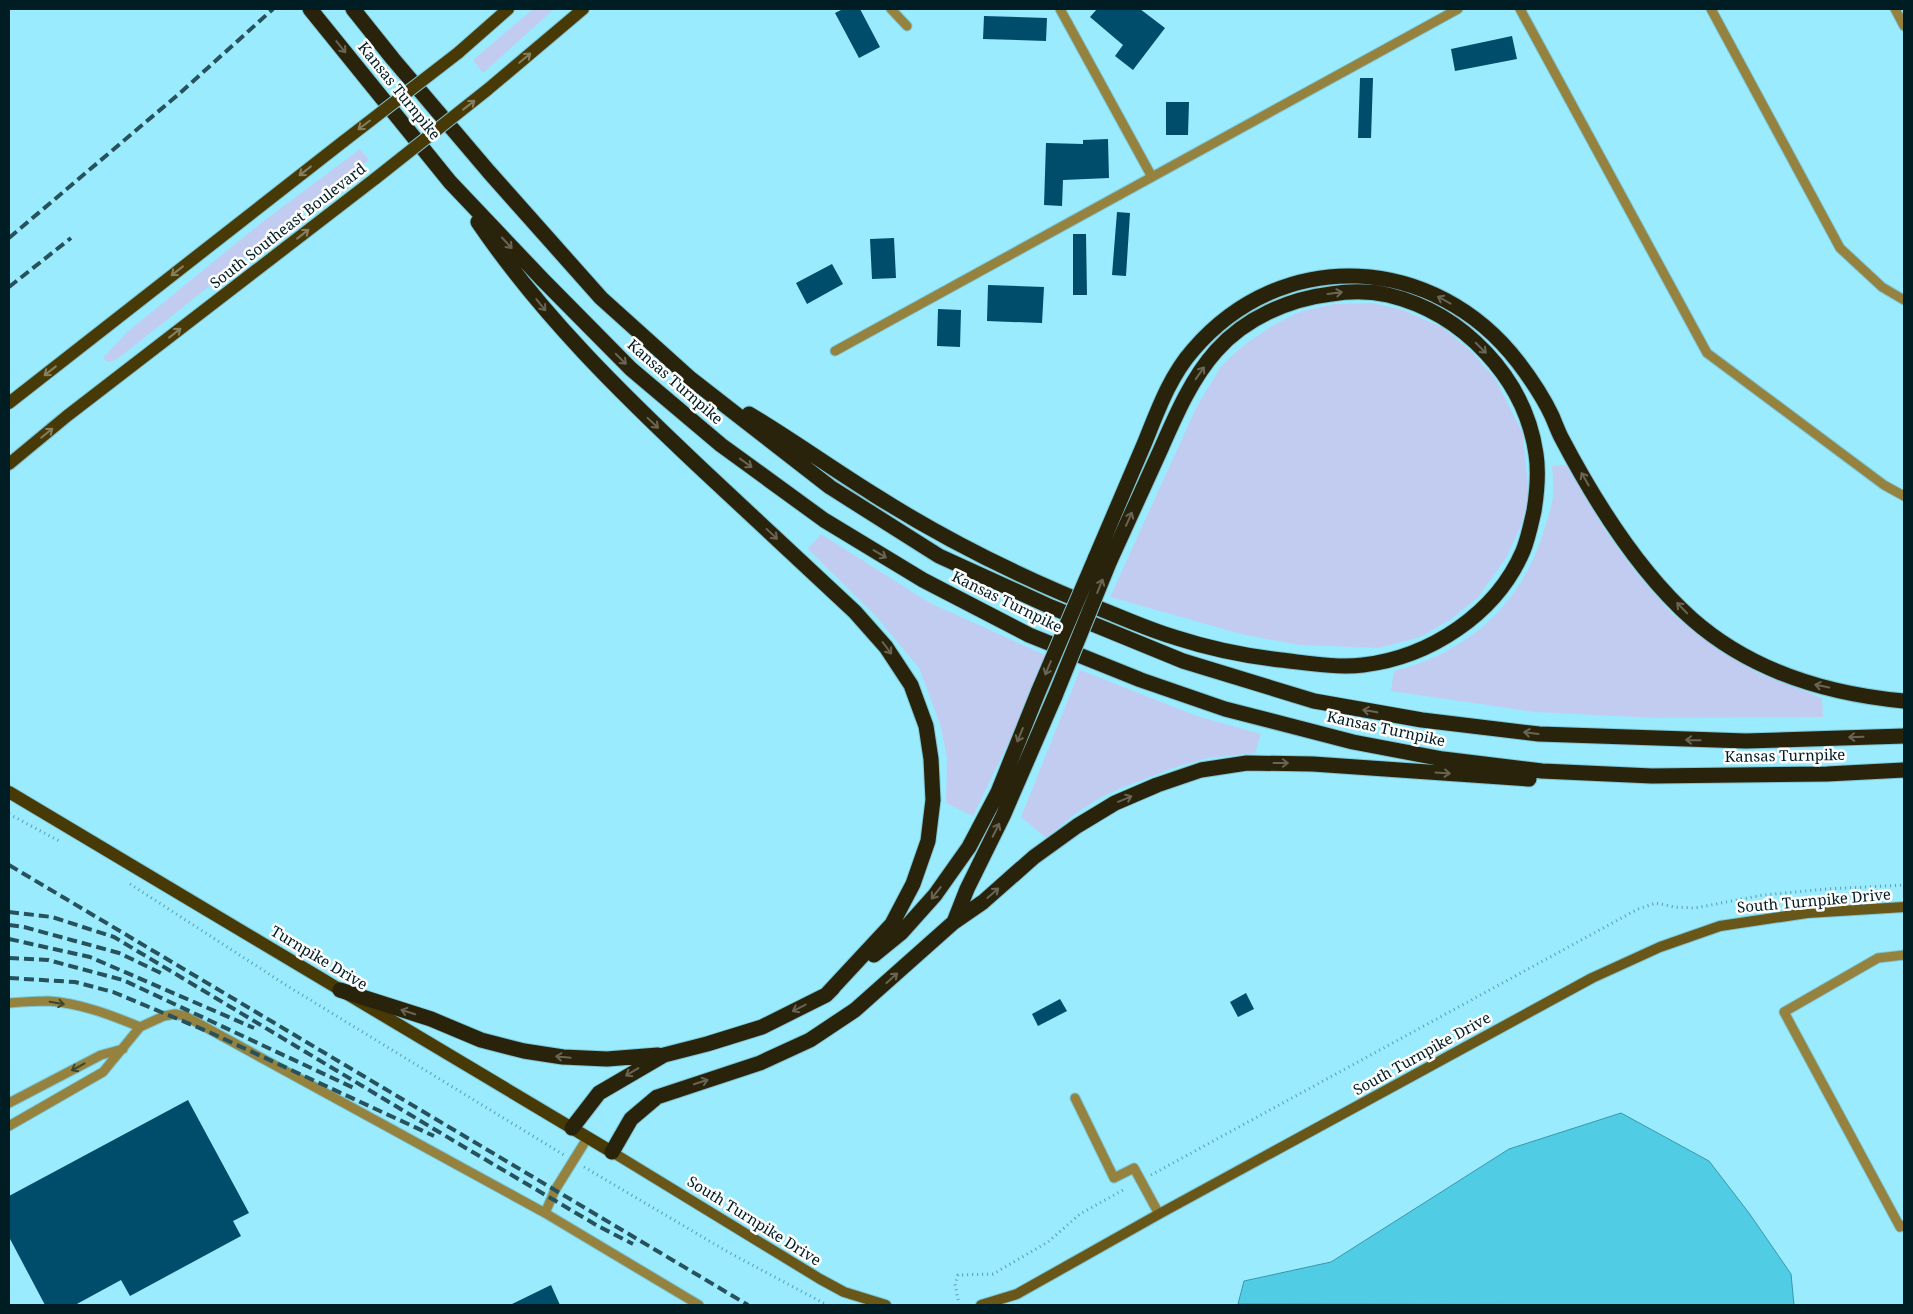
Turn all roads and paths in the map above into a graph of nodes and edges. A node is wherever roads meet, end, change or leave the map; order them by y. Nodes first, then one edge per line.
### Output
1 (310, 9) edge
2 (353, 9) edge
3 (508, 9) edge
4 (583, 9) edge
5 (891, 9) edge
6 (1060, 9) edge
7 (1458, 9) edge
8 (1520, 9) edge
9 (1710, 9) edge
10 (1895, 9) edge
11 (907, 26) dead end
12 (1904, 26) edge
13 (1152, 177) junction
14 (450, 182) junction
15 (1904, 300) edge
16 (836, 351) dead end
17 (691, 379) junction
18 (9, 404) edge
19 (9, 464) edge
20 (1904, 496) edge
21 (1102, 561) junction
22 (1904, 701) edge
23 (1904, 736) edge
24 (1904, 770) edge
25 (1652, 776) junction
26 (9, 792) edge
27 (9, 814) edge
28 (65, 844) dead end
29 (122, 878) dead end
30 (1904, 885) edge
31 (1904, 907) edge
32 (954, 922) junction
33 (1904, 955) edge
34 (340, 990) junction
35 (826, 995) junction
36 (9, 1003) edge
37 (140, 1027) junction
38 (123, 1049) junction
39 (664, 1054) junction
40 (1075, 1098) dead end
41 (9, 1103) edge
42 (9, 1126) edge
43 (572, 1128) junction
44 (588, 1137) junction
45 (537, 1139) dead end
46 (612, 1152) junction
47 (599, 1176) dead end
48 (1140, 1180) junction
49 (545, 1213) junction
50 (1159, 1214) junction
51 (1904, 1224) edge
52 (699, 1305) edge
53 (827, 1305) edge
54 (886, 1305) edge
55 (959, 1305) edge
56 (980, 1305) edge

1 -> 14 highway, Kansas Turnpike
2 - 17 highway, Kansas Turnpike
3 -> 18 main road, bridge
19 -> 4 main road, South Southeast Boulevard, bridge
5 - 11 lane
6 - 13 lane
7 - 13 lane
8 - 20 lane
9 - 15 lane
10 - 12 lane
13 - 16 lane
14 -> 25 highway, Kansas Turnpike
14 -> 35 highway
21 -> 17 highway
23 -> 17 highway, Kansas Turnpike
22 -> 21 highway
32 -> 21 highway, bridge
21 -> 35 highway, bridge
24 - 25 highway, Kansas Turnpike
32 -> 25 highway
26 - 34 main road, Turnpike Drive
27 - 28 path
29 - 45 path
30 - 48 path
31 - 50 street, South Turnpike Drive
46 -> 32 highway
33 - 51 lane
39 -> 34 highway
34 - 43 main road, Turnpike Drive
35 -> 39 highway
36 -> 37 lane
37 - 38 lane
37 - 49 lane
38 -> 41 lane
38 - 42 lane
39 -> 43 highway
40 - 48 lane
43 - 44 main road, Turnpike Drive
44 - 46 main road, Turnpike Drive
44 - 49 lane
46 - 54 street, South Turnpike Drive
47 - 53 path
48 - 50 lane
48 - 55 path
49 - 52 lane
50 - 56 street, South Turnpike Drive

